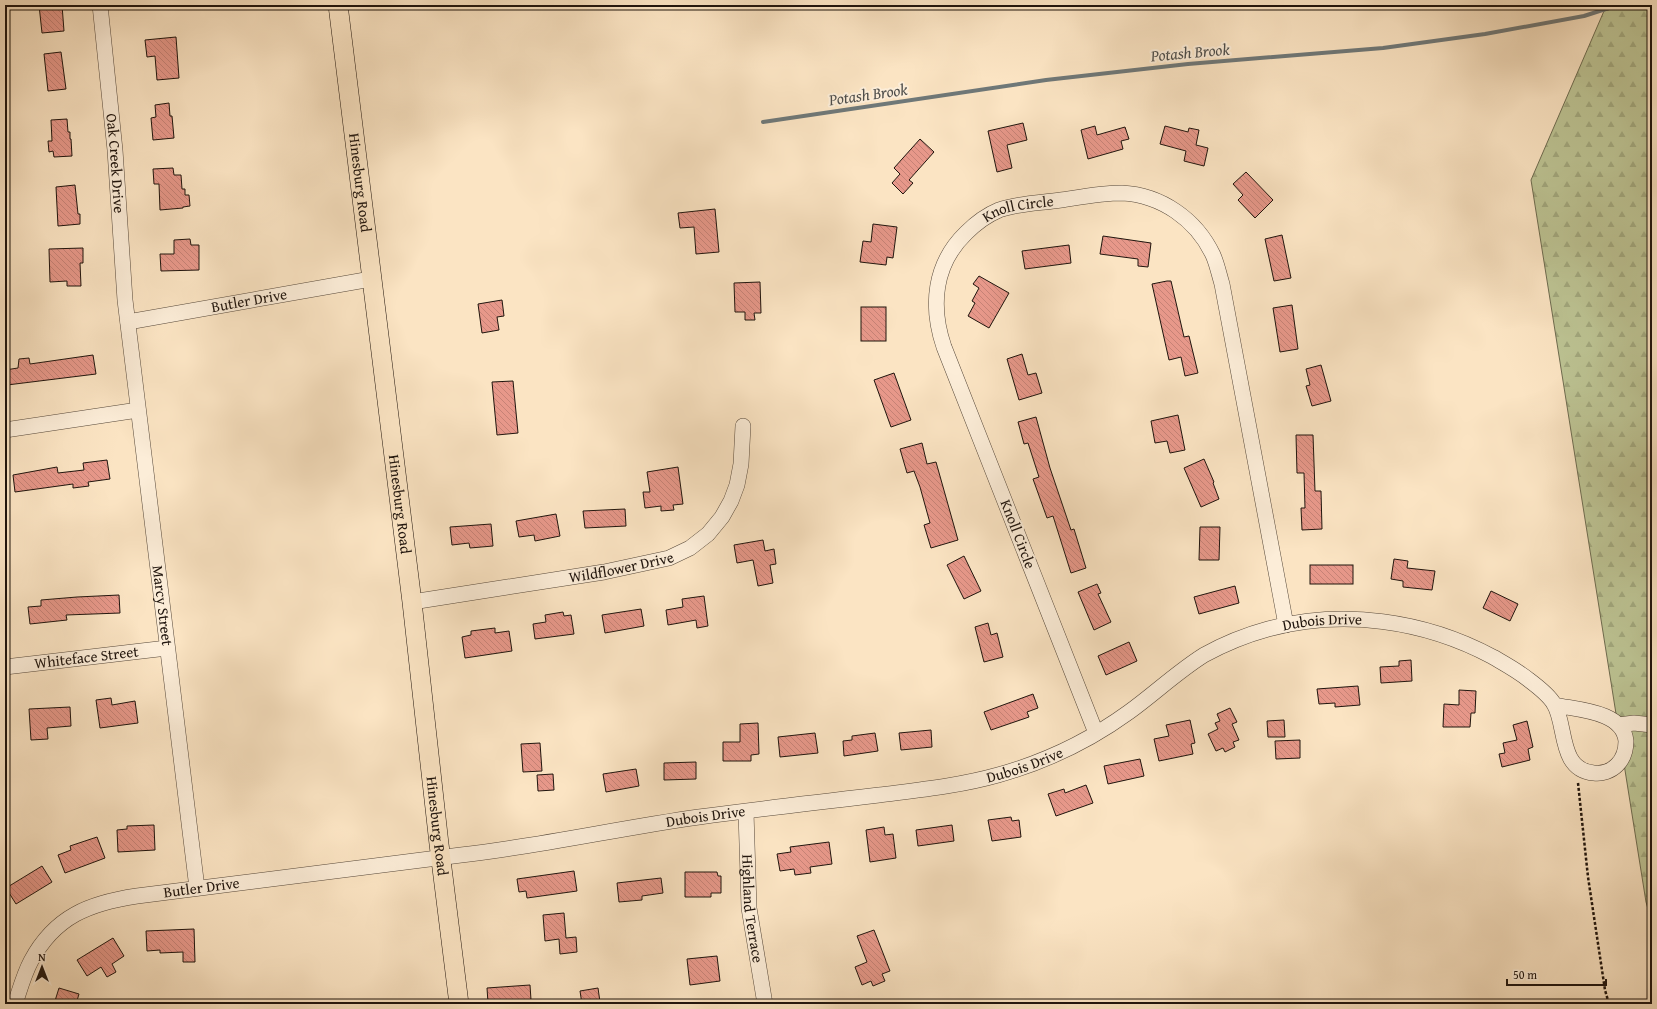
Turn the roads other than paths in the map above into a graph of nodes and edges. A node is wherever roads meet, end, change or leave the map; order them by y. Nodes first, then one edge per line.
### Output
1 (100, 5) edge
2 (338, 5) edge
3 (371, 279) junction
4 (128, 322) junction
5 (138, 410) junction
6 (743, 426) dead end
7 (5, 430) edge
8 (412, 602) junction
9 (1286, 625) junction
10 (167, 648) junction
11 (5, 667) edge
12 (1555, 704) junction
13 (1619, 724) junction
14 (1652, 725) edge
15 (1096, 733) junction
16 (746, 812) junction
17 (441, 857) junction
18 (197, 888) junction
19 (15, 1004) edge
20 (459, 1004) edge
21 (765, 1004) edge

1 - 4 street, Oak Creek Drive
2 - 3 main road, Hinesburg Road
3 - 4 street, Butler Drive
3 - 8 main road, Hinesburg Road
4 - 5 street, Marcy Street
5 - 7 street
5 - 10 street, Marcy Street
6 - 8 street, Wildflower Drive
8 - 17 main road, Hinesburg Road
9 - 12 street, Dubois Drive
9 - 15 street, Dubois Drive
9 - 15 street, Knoll Circle
10 - 11 street, Whiteface Street
10 - 18 street, Marcy Street
12 - 13 street, Dubois Drive
12 - 13 street
13 - 14 street
15 - 16 street, Dubois Drive
16 - 17 street, Dubois Drive
16 - 21 street, Highland Terrace
17 - 18 street, Butler Drive
17 - 20 main road, Hinesburg Road
18 - 19 street, Butler Drive

